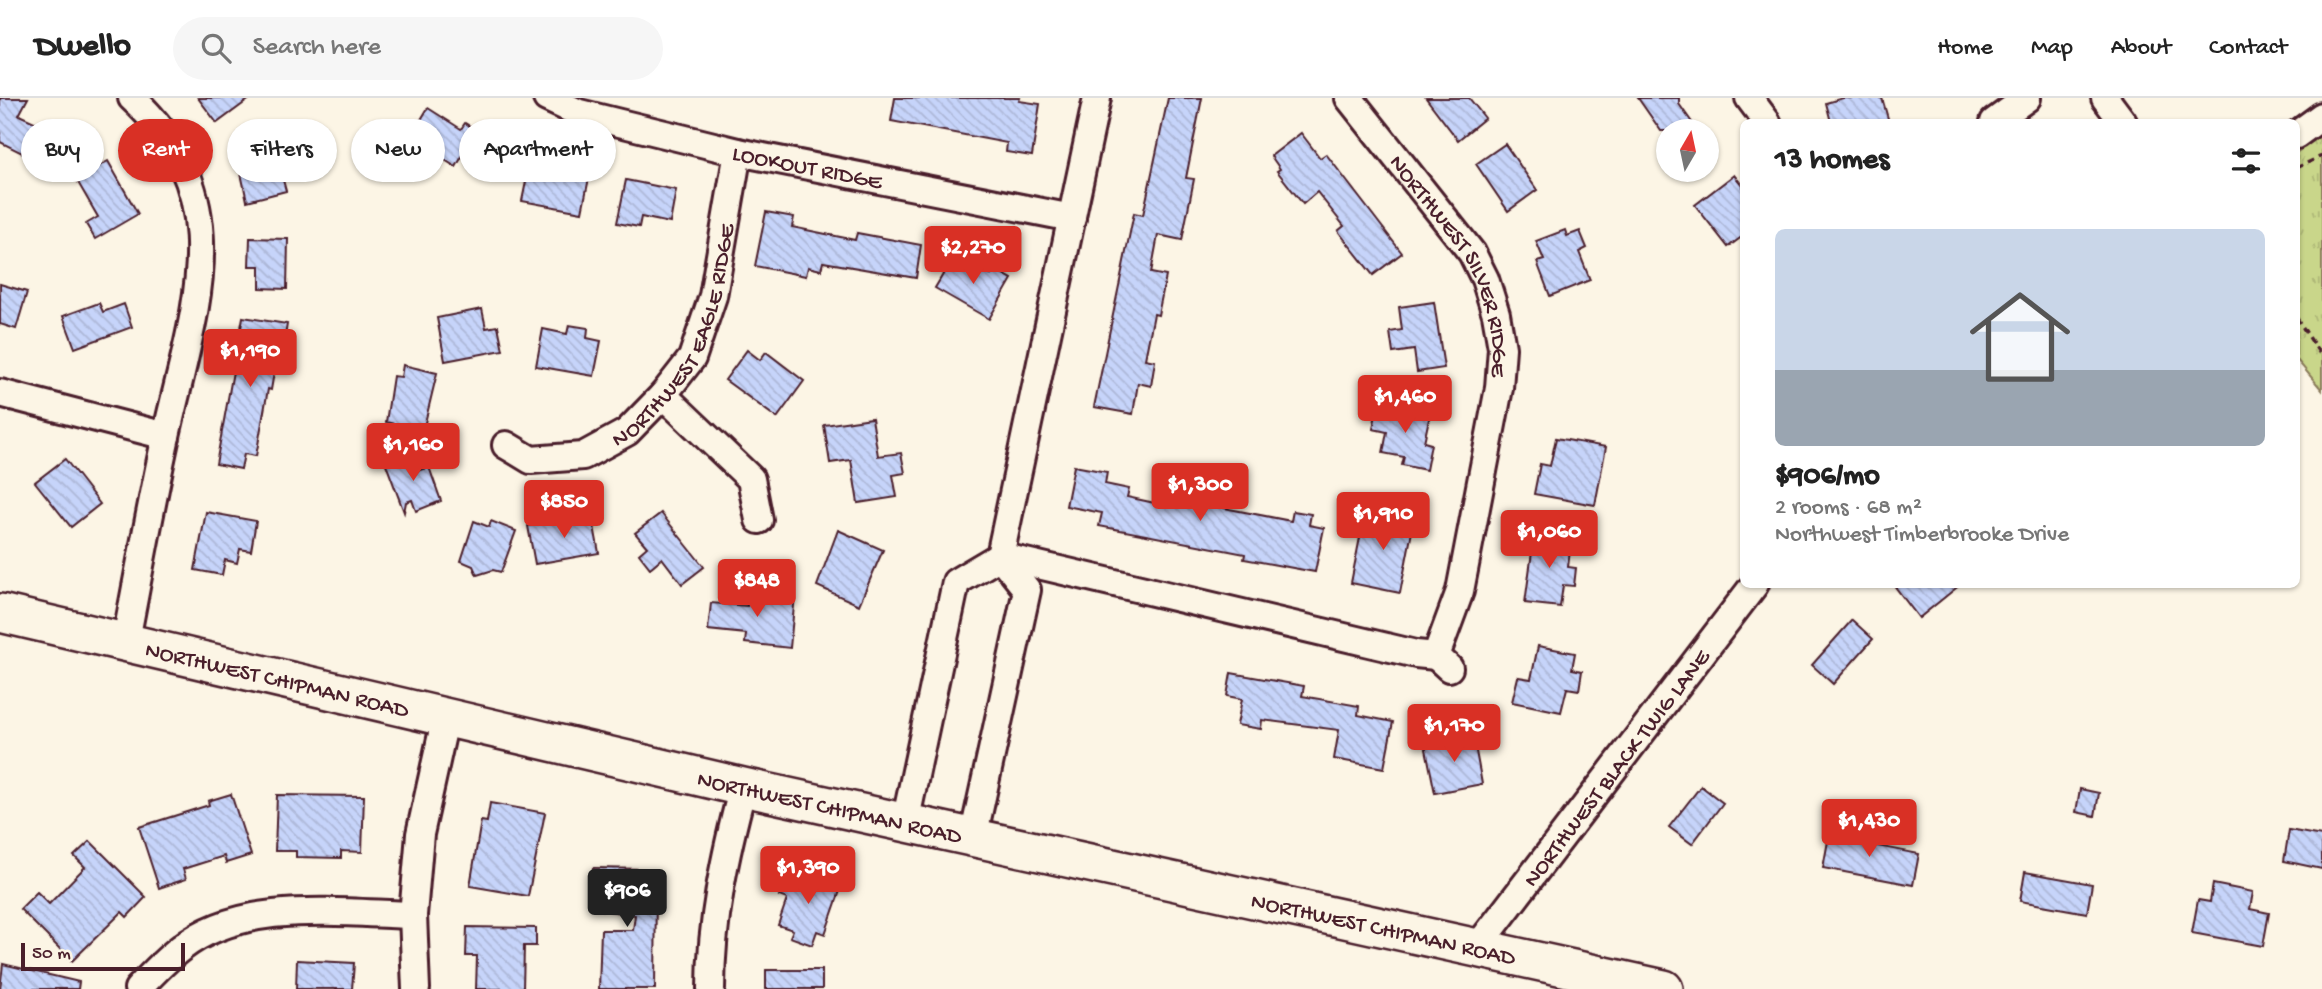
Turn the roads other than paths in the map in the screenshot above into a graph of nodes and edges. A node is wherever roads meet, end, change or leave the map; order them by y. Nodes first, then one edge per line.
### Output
1 (132, 98) edge
2 (548, 98) edge
3 (1097, 98) edge
4 (1349, 98) edge
5 (1749, 98) edge
6 (2027, 98) edge
7 (2105, 98) edge
8 (2322, 116) edge
9 (1766, 119) edge
10 (1998, 119) edge
11 (2121, 119) edge
12 (2300, 132) edge
13 (738, 152) junction
14 (1072, 218) junction
15 (0, 393) edge
16 (663, 395) junction
17 (166, 436) junction
18 (506, 445) dead end
19 (759, 520) dead end
20 (1000, 556) junction
21 (1752, 588) edge
22 (0, 613) edge
23 (126, 640) junction
24 (446, 716) junction
25 (743, 787) junction
26 (905, 824) junction
27 (973, 838) junction
28 (413, 915) junction
29 (1476, 949) junction
30 (138, 989) edge
31 (416, 989) edge
32 (711, 989) edge
33 (1664, 989) edge

1 - 17 street
2 - 13 street, LOOKOUT RIDGE
3 - 14 street
4 - 20 street, NORTHWEST SILVER RIDGE
5 - 9 street
6 - 10 street
7 - 11 street
8 - 12 street
13 - 14 street, LOOKOUT RIDGE
13 - 16 street, NORTHWEST EAGLE RIDGE
14 - 20 street
15 - 17 street
16 - 18 street, NORTHWEST EAGLE RIDGE
16 - 19 street
17 - 23 street
20 - 26 street
20 - 27 street
21 - 29 street, NORTHWEST BLACK TWIG LANE
22 - 23 main road, NORTHWEST CHIPMAN ROAD
23 - 24 main road, NORTHWEST CHIPMAN ROAD
24 - 25 main road, NORTHWEST CHIPMAN ROAD
24 - 28 street
25 - 26 main road, NORTHWEST CHIPMAN ROAD
25 - 32 street
26 - 27 main road, NORTHWEST CHIPMAN ROAD
27 - 29 main road, NORTHWEST CHIPMAN ROAD
28 - 30 street
28 - 31 street
29 - 33 main road, NORTHWEST CHIPMAN ROAD

